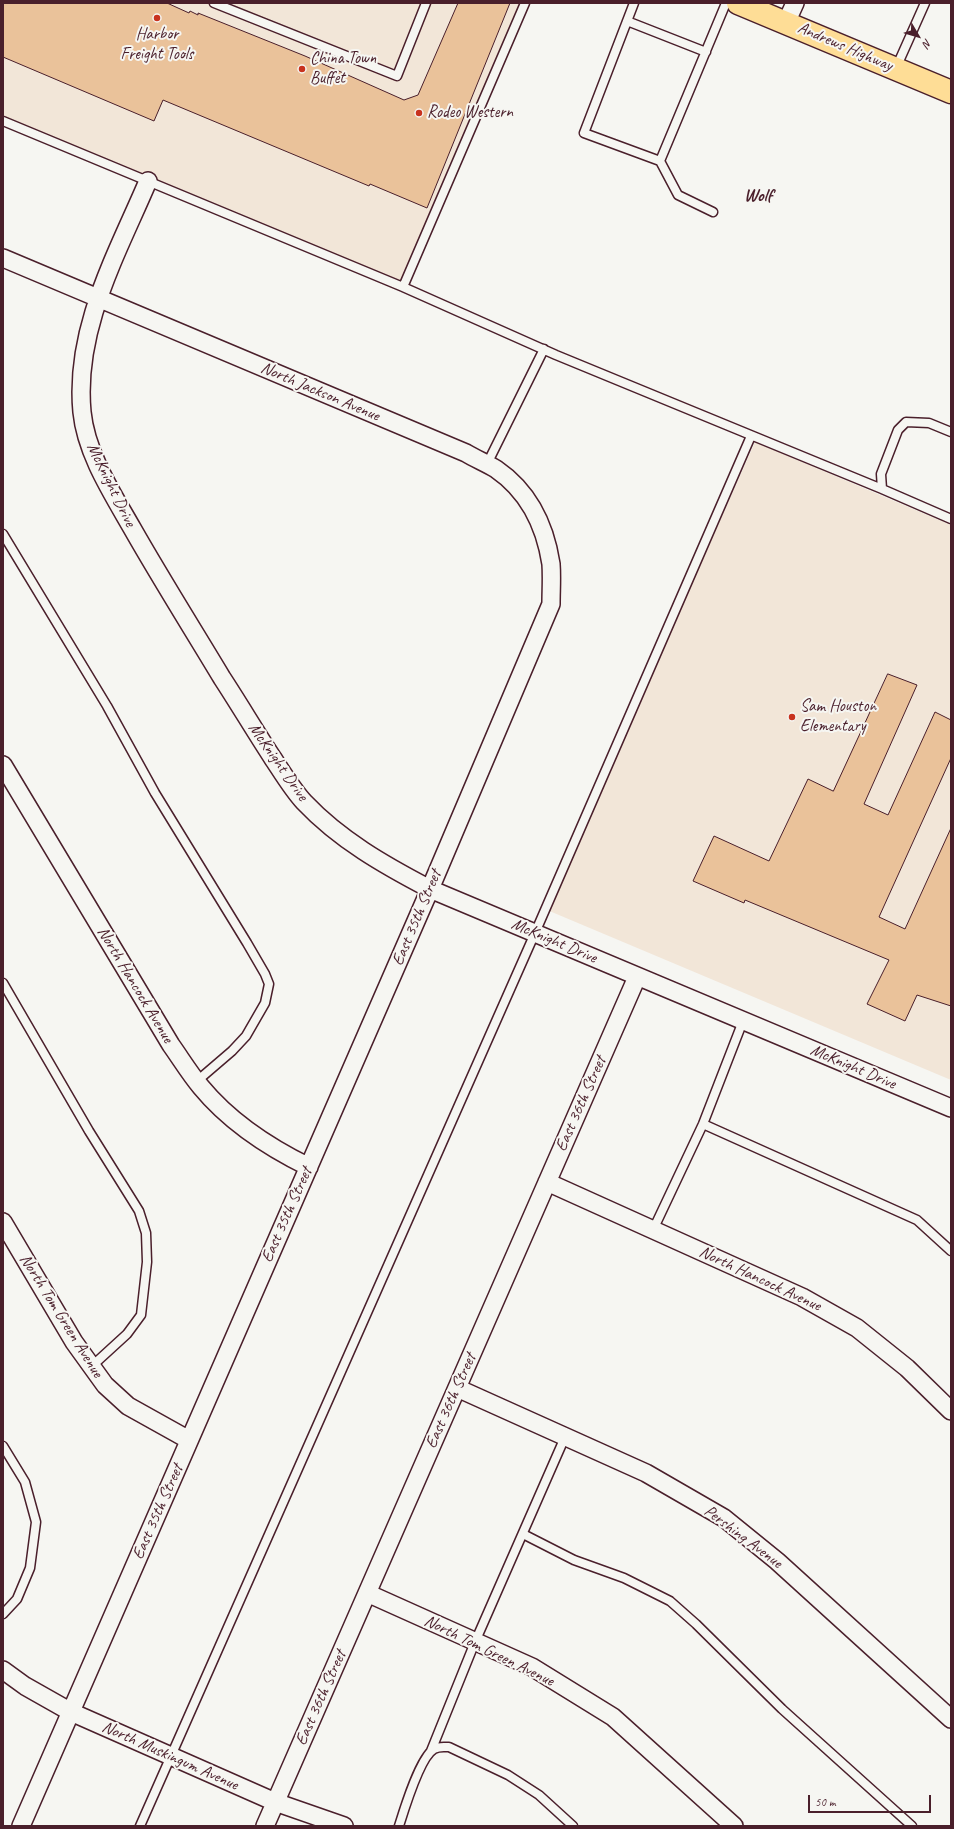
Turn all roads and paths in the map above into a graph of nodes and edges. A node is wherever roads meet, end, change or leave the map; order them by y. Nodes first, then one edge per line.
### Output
1 (214, 3) edge
2 (426, 3) edge
3 (525, 3) edge
4 (634, 3) edge
5 (726, 3) edge
6 (738, 3) edge
7 (795, 3) edge
8 (925, 3) edge
9 (627, 20) junction
10 (786, 23) junction
11 (706, 52) junction
12 (896, 69) junction
13 (951, 92) edge
14 (3, 121) edge
15 (660, 161) junction
16 (148, 181) junction
17 (713, 212) dead end
18 (3, 258) edge
19 (403, 287) junction
20 (98, 298) junction
21 (544, 349) junction
22 (951, 432) edge
23 (751, 436) junction
24 (487, 464) junction
25 (882, 489) junction
26 (951, 519) edge
27 (3, 534) edge
28 (551, 604) joint
29 (3, 766) edge
30 (430, 889) junction
31 (535, 933) junction
32 (637, 976) junction
33 (3, 983) edge
34 (743, 1021) junction
35 (197, 1081) junction
36 (951, 1108) edge
37 (703, 1124) junction
38 (309, 1167) junction
39 (547, 1182) junction
40 (3, 1222) edge
41 (653, 1230) junction
42 (951, 1252) edge
43 (92, 1366) junction
44 (456, 1388) junction
45 (951, 1411) edge
46 (565, 1437) junction
47 (189, 1440) junction
48 (3, 1446) edge
49 (523, 1534) junction
50 (367, 1593) junction
51 (3, 1614) edge
52 (475, 1642) junction
53 (3, 1670) edge
54 (71, 1712) junction
55 (951, 1719) edge
56 (431, 1751) junction
57 (170, 1756) junction
58 (275, 1802) junction
59 (21, 1826) edge
60 (140, 1826) edge
61 (265, 1826) edge
62 (344, 1826) edge
63 (399, 1826) edge
64 (573, 1826) edge
65 (734, 1826) edge
66 (912, 1826) edge

1 - 2 lane
3 - 19 lane
4 - 9 lane
5 - 11 lane
6 - 10 main road, Andrews Highway
7 - 10 street
8 - 12 lane
9 - 11 lane
9 - 15 lane
10 - 12 main road, Andrews Highway
11 - 15 lane
12 - 13 main road, Andrews Highway
14 - 16 lane
15 - 17 lane
16 - 19 lane
16 - 20 street, McKnight Drive
18 - 20 street, North Jackson Avenue
19 - 21 lane
20 - 24 street, North Jackson Avenue
20 - 30 street, McKnight Drive
21 - 23 lane
21 - 24 lane
22 - 25 lane
23 - 25 lane
23 - 31 lane
24 - 28 street, North Jackson Avenue
25 - 26 lane
27 - 35 lane
28 - 30 street, East 35th Street
29 - 35 street, North Hancock Avenue
30 - 31 street, McKnight Drive
30 - 38 street, East 35th Street
31 - 32 street, McKnight Drive
31 - 57 lane
32 - 34 street, McKnight Drive
32 - 39 street, East 36th Street
33 - 43 lane
34 - 36 street, McKnight Drive
34 - 37 lane
35 - 38 street, North Hancock Avenue
37 - 41 lane
37 - 42 lane
38 - 47 street, East 35th Street
39 - 41 street, North Hancock Avenue
39 - 44 street, East 36th Street
40 - 43 street, North Tom Green Avenue
41 - 45 street, North Hancock Avenue
43 - 47 street, North Tom Green Avenue
44 - 46 street, Pershing Avenue
44 - 50 street, East 36th Street
46 - 49 lane
46 - 55 street, Pershing Avenue
47 - 54 street, East 35th Street
48 - 51 lane
49 - 52 lane
49 - 66 lane
50 - 52 street, North Tom Green Avenue
50 - 58 street, East 36th Street
52 - 56 lane
52 - 65 street, North Tom Green Avenue
53 - 54 street, North Muskingum Avenue
54 - 57 street, North Muskingum Avenue
54 - 59 street, East 35th Street
56 - 63 lane
56 - 64 lane
57 - 58 street, North Muskingum Avenue
57 - 60 lane
58 - 61 street, East 36th Street
58 - 62 street, North Muskingum Avenue

